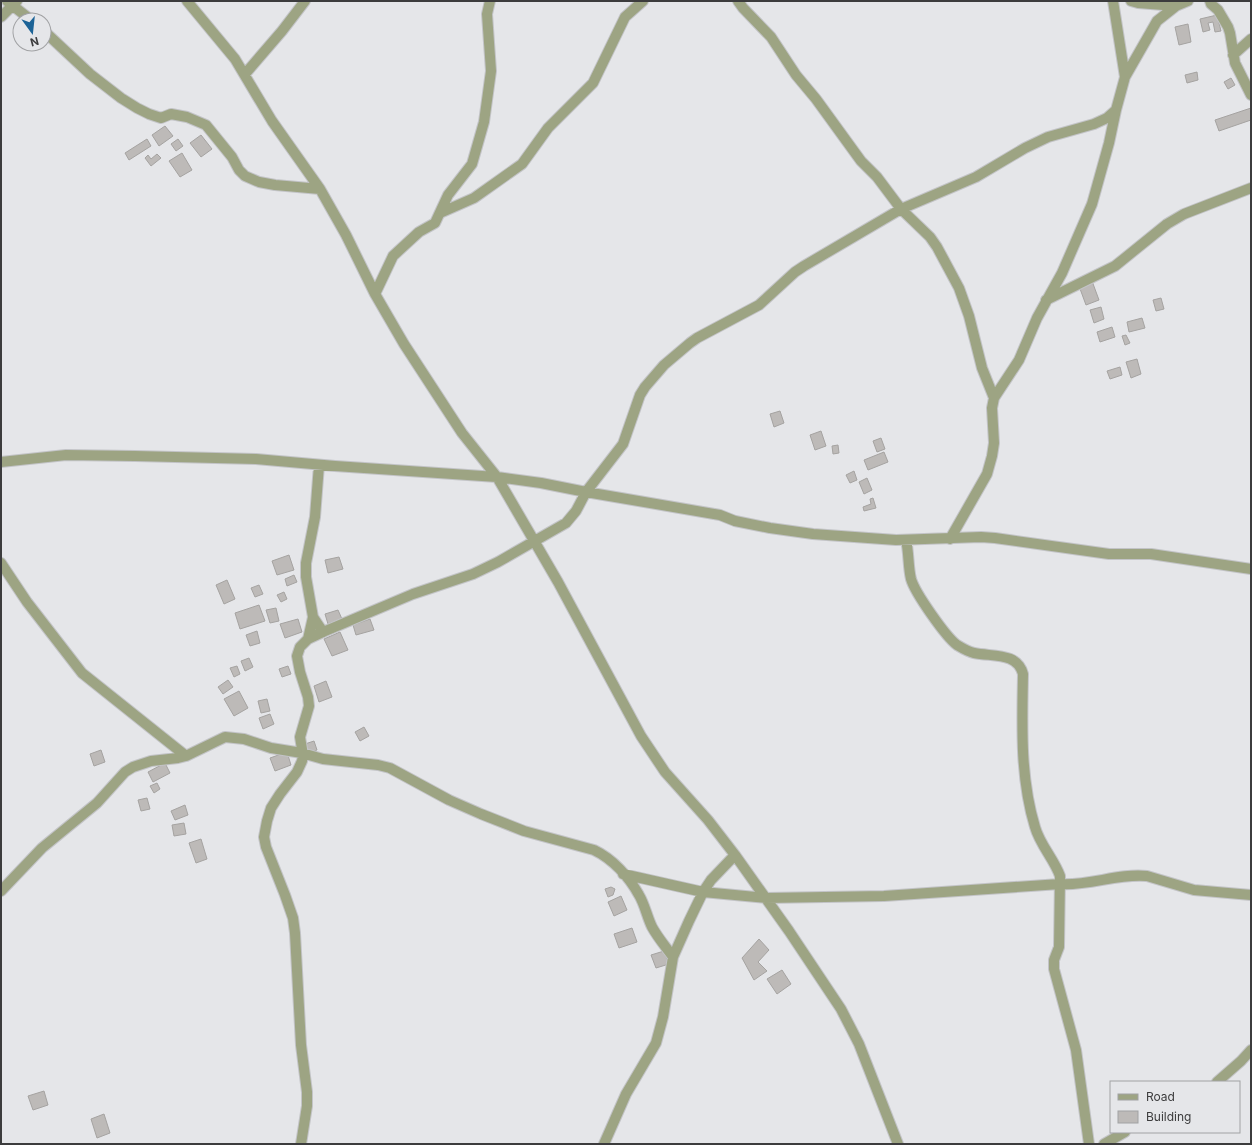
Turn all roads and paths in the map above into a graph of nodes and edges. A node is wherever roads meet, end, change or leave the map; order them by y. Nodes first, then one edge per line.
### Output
1 (187, 1) edge
2 (304, 1) edge
3 (490, 1) edge
4 (643, 1) edge
5 (738, 1) edge
6 (1113, 1) edge
7 (1131, 1) edge
8 (1188, 1) edge
9 (1210, 1) edge
10 (12, 2) edge
11 (1176, 6) junction
12 (23, 12) edge
13 (1, 17) edge
14 (52, 38) edge
15 (1251, 39) edge
16 (1233, 55) junction
17 (245, 74) junction
18 (1125, 77) junction
19 (1251, 95) edge
20 (1116, 110) junction
21 (1251, 188) edge
22 (320, 189) junction
23 (902, 209) junction
24 (440, 213) junction
25 (375, 294) junction
26 (1046, 300) junction
27 (994, 398) junction
28 (1, 462) edge
29 (319, 465) junction
30 (497, 477) junction
31 (586, 492) junction
32 (950, 539) junction
33 (906, 540) junction
34 (534, 542) junction
35 (1, 563) edge
36 (1251, 569) edge
37 (312, 617) junction
38 (323, 632) junction
39 (308, 639) junction
40 (302, 753) junction
41 (186, 756) junction
42 (735, 855) junction
43 (623, 874) junction
44 (1060, 884) junction
45 (1, 890) edge
46 (703, 892) junction
47 (1251, 895) edge
48 (766, 898) junction
49 (673, 957) junction
50 (1251, 1050) edge
51 (1218, 1081) edge
52 (1123, 1133) edge
53 (301, 1144) edge
54 (604, 1144) edge
55 (898, 1144) edge
56 (1089, 1144) edge
57 (1104, 1144) edge

1 - 17 street
2 - 17 street
3 - 24 street
4 - 24 street
5 - 23 street
6 - 18 street
7 - 11 street
8 - 11 street
9 - 16 street
10 - 12 street
10 - 13 street
11 - 18 street
14 - 22 street
15 - 16 street
16 - 19 street
17 - 22 street
18 - 20 street
20 - 23 street
20 - 26 street
21 - 26 street
22 - 25 street
23 - 27 street
23 - 31 street
24 - 25 street
25 - 30 street
26 - 27 street
27 - 32 street
28 - 29 street
29 - 30 street
29 - 37 street
30 - 31 street
30 - 34 street
31 - 33 street
31 - 34 street
32 - 33 street
32 - 36 street
33 - 44 street
34 - 38 street
34 - 42 street
35 - 41 street
37 - 38 street
37 - 39 street
38 - 39 street
39 - 40 street
40 - 41 street
40 - 43 street
40 - 53 street
41 - 45 street
42 - 46 street
42 - 48 street
43 - 46 street
43 - 49 street
44 - 47 street
44 - 48 street
44 - 56 street
46 - 48 street
46 - 49 street
48 - 55 street
49 - 54 street
50 - 51 street
52 - 57 street

